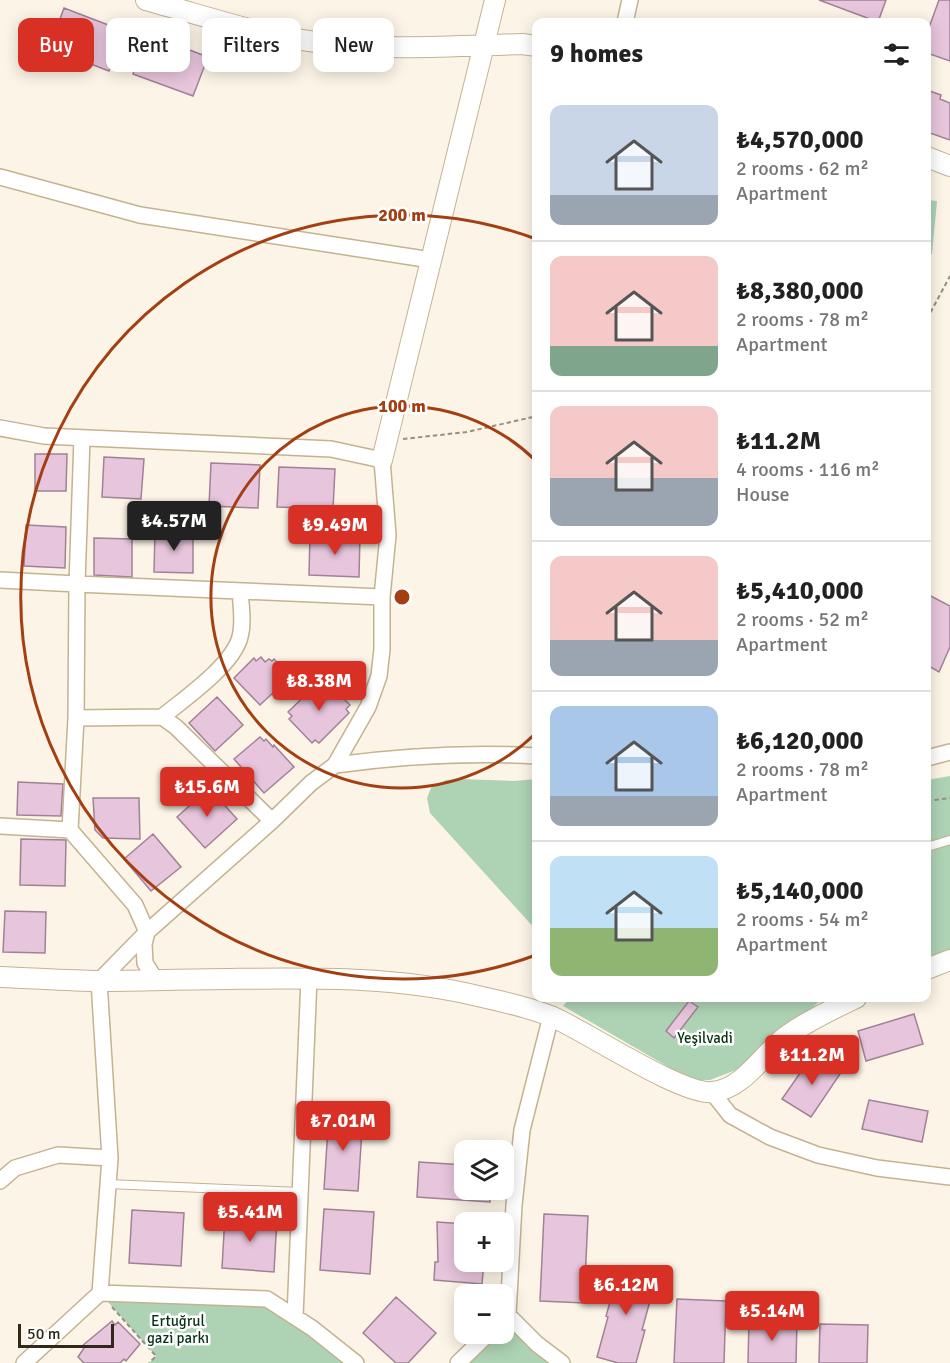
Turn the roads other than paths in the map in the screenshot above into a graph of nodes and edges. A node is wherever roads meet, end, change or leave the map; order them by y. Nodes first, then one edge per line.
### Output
1 (146, 0) edge
2 (495, 0) edge
3 (630, 0) edge
4 (626, 18) edge
5 (484, 45) junction
6 (532, 45) edge
7 (931, 159) edge
8 (950, 166) edge
9 (0, 177) edge
10 (431, 260) junction
11 (0, 428) edge
12 (82, 438) junction
13 (383, 451) junction
14 (0, 580) edge
15 (77, 584) junction
16 (240, 591) junction
17 (382, 597) junction
18 (162, 717) junction
19 (76, 718) junction
20 (950, 752) edge
21 (532, 756) edge
22 (931, 757) edge
23 (335, 765) junction
24 (272, 820) junction
25 (0, 826) edge
26 (70, 830) junction
27 (950, 840) edge
28 (931, 846) edge
29 (147, 932) junction
30 (950, 960) edge
31 (931, 967) edge
32 (0, 977) edge
33 (309, 978) junction
34 (155, 979) junction
35 (99, 981) junction
36 (848, 1002) edge
37 (551, 1016) junction
38 (712, 1092) junction
39 (111, 1158) junction
40 (950, 1177) edge
41 (0, 1181) edge
42 (108, 1184) junction
43 (301, 1192) junction
44 (508, 1284) edge
45 (100, 1293) junction
46 (295, 1317) junction
47 (514, 1323) edge
48 (478, 1344) edge
49 (24, 1363) edge
50 (356, 1363) edge
51 (458, 1363) edge
52 (562, 1363) edge

1 - 5 street
2 - 5 street
3 - 4 street
5 - 6 street
5 - 10 street
7 - 8 street
9 - 10 street
10 - 13 street
11 - 12 street
12 - 13 street
12 - 15 street
13 - 17 street
14 - 15 street
15 - 16 street
15 - 19 street
16 - 17 street
16 - 18 street
17 - 23 street
18 - 19 street
18 - 24 street
19 - 26 street
20 - 22 street
21 - 23 street
23 - 24 street
24 - 29 street
25 - 26 street
26 - 29 street
27 - 28 lane
29 - 34 street
29 - 35 street
30 - 31 street
32 - 35 street
33 - 34 street
33 - 37 street
33 - 43 street
34 - 35 street
35 - 39 street
36 - 38 street
37 - 38 street
37 - 44 street
38 - 40 street
39 - 41 street
39 - 42 street
42 - 43 lane
42 - 45 street
43 - 46 street
45 - 46 street
45 - 49 street
46 - 50 street
47 - 52 street
48 - 51 street

